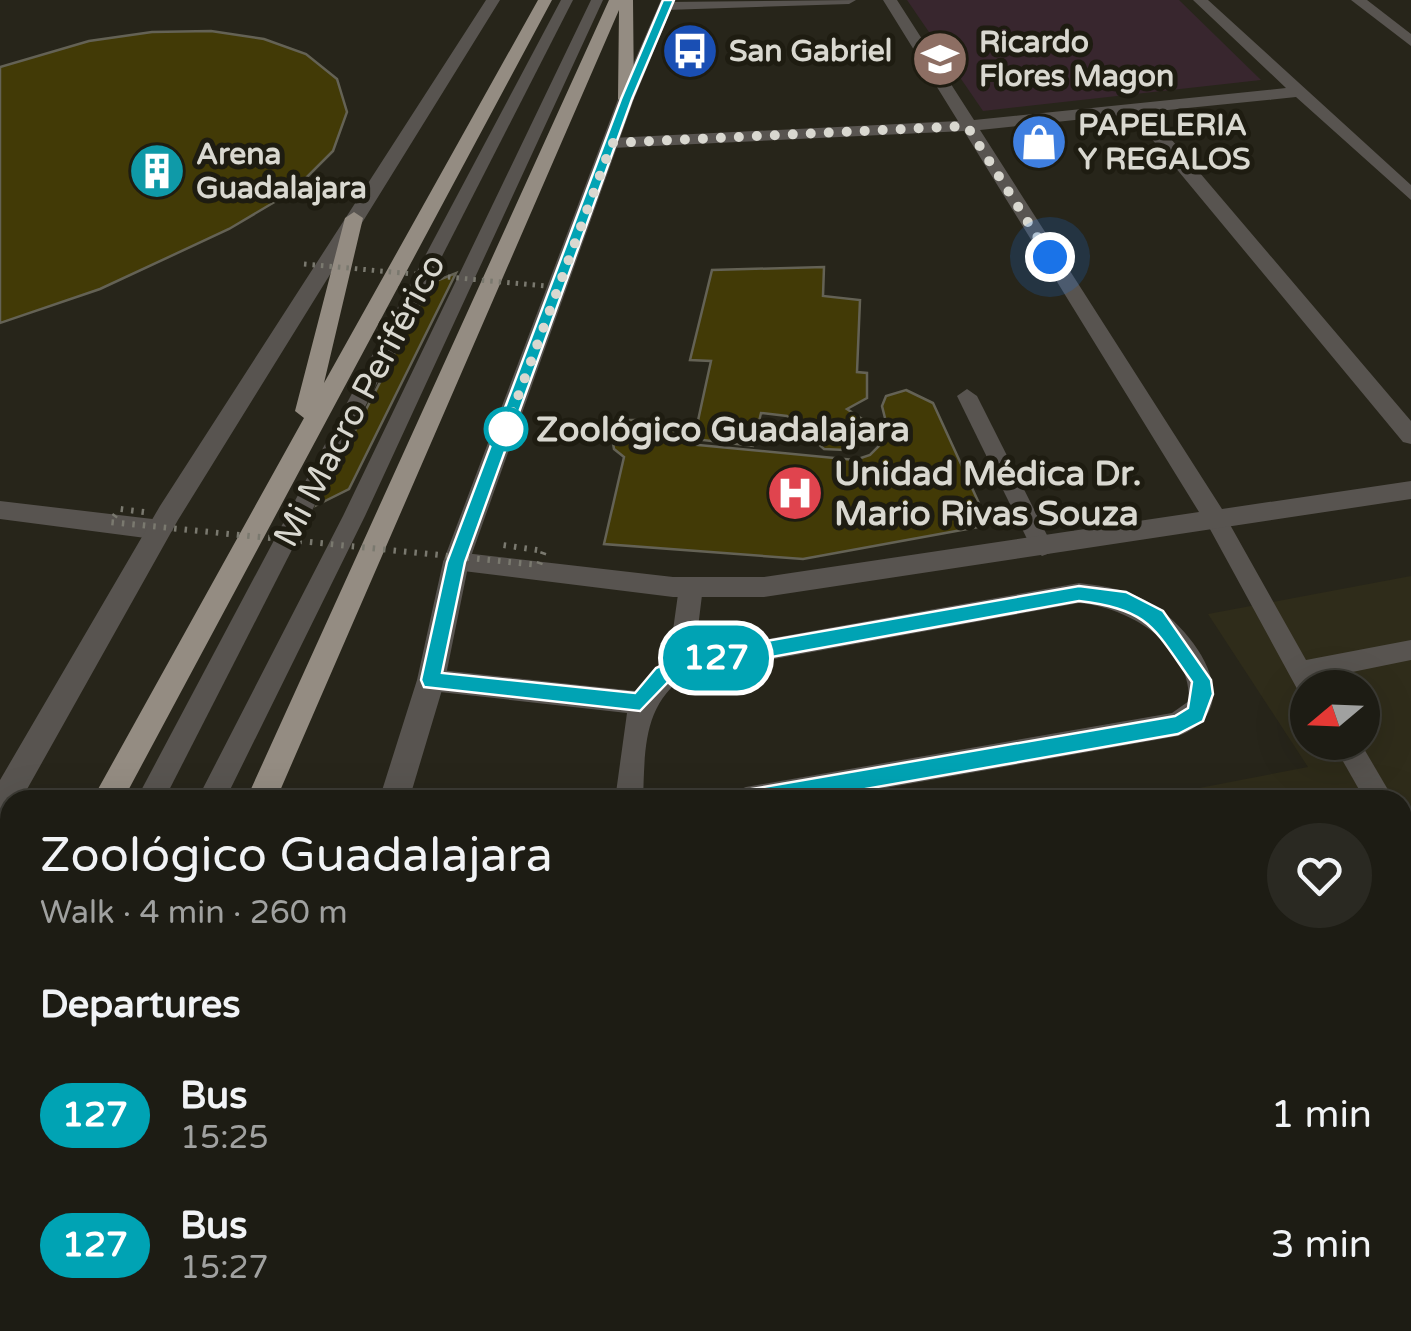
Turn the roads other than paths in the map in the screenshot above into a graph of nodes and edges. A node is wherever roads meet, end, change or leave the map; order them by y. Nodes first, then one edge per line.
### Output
1 (493, 0) edge
2 (545, 0) edge
3 (567, 0) edge
4 (597, 0) edge
5 (616, 0) edge
6 (626, 0) edge
7 (849, 0) edge
8 (890, 0) edge
9 (1200, 0) edge
10 (1358, 0) edge
11 (667, 3) edge
12 (1411, 41) edge
13 (1298, 92) junction
14 (626, 99) junction
15 (1136, 108) junction
16 (967, 126) junction
17 (612, 143) junction
18 (1411, 195) edge
19 (354, 218) junction
20 (967, 396) dead end
21 (1411, 436) edge
22 (297, 450) junction
23 (1411, 490) edge
24 (0, 510) edge
25 (1216, 520) junction
26 (152, 521) junction
27 (1042, 546) junction
28 (456, 562) junction
29 (691, 587) junction
30 (1411, 650) edge
31 (681, 665) junction
32 (1300, 670) edge
33 (1341, 670) edge
34 (431, 680) junction
35 (640, 702) junction
36 (1356, 760) edge
37 (10, 790) edge
38 (112, 790) edge
39 (155, 790) edge
40 (216, 790) edge
41 (265, 790) edge
42 (397, 790) edge
43 (629, 790) edge
44 (803, 790) edge
45 (1374, 790) edge

1 - 19 street
2 - 22 highway
3 - 39 lane, Mi Macro Periférico
4 - 40 lane, Mi Macro Periférico
5 - 41 highway
6 - 14 highway
7 - 11 street
8 - 16 street
9 - 13 street
10 - 12 street
11 - 14 street
13 - 15 street
13 - 18 street
14 - 17 street
15 - 16 street
15 - 21 street
16 - 17 street
16 - 25 street
17 - 28 street
19 - 22 highway
19 - 26 street
20 - 27 lane
22 - 38 highway
23 - 25 street
24 - 26 street
25 - 27 street
25 - 32 lane
26 - 37 street
27 - 29 street
28 - 29 street
28 - 34 street
29 - 31 lane
30 - 33 lane
31 - 35 lane
31 - 44 lane
34 - 35 lane
34 - 42 street
35 - 43 lane
36 - 45 lane

